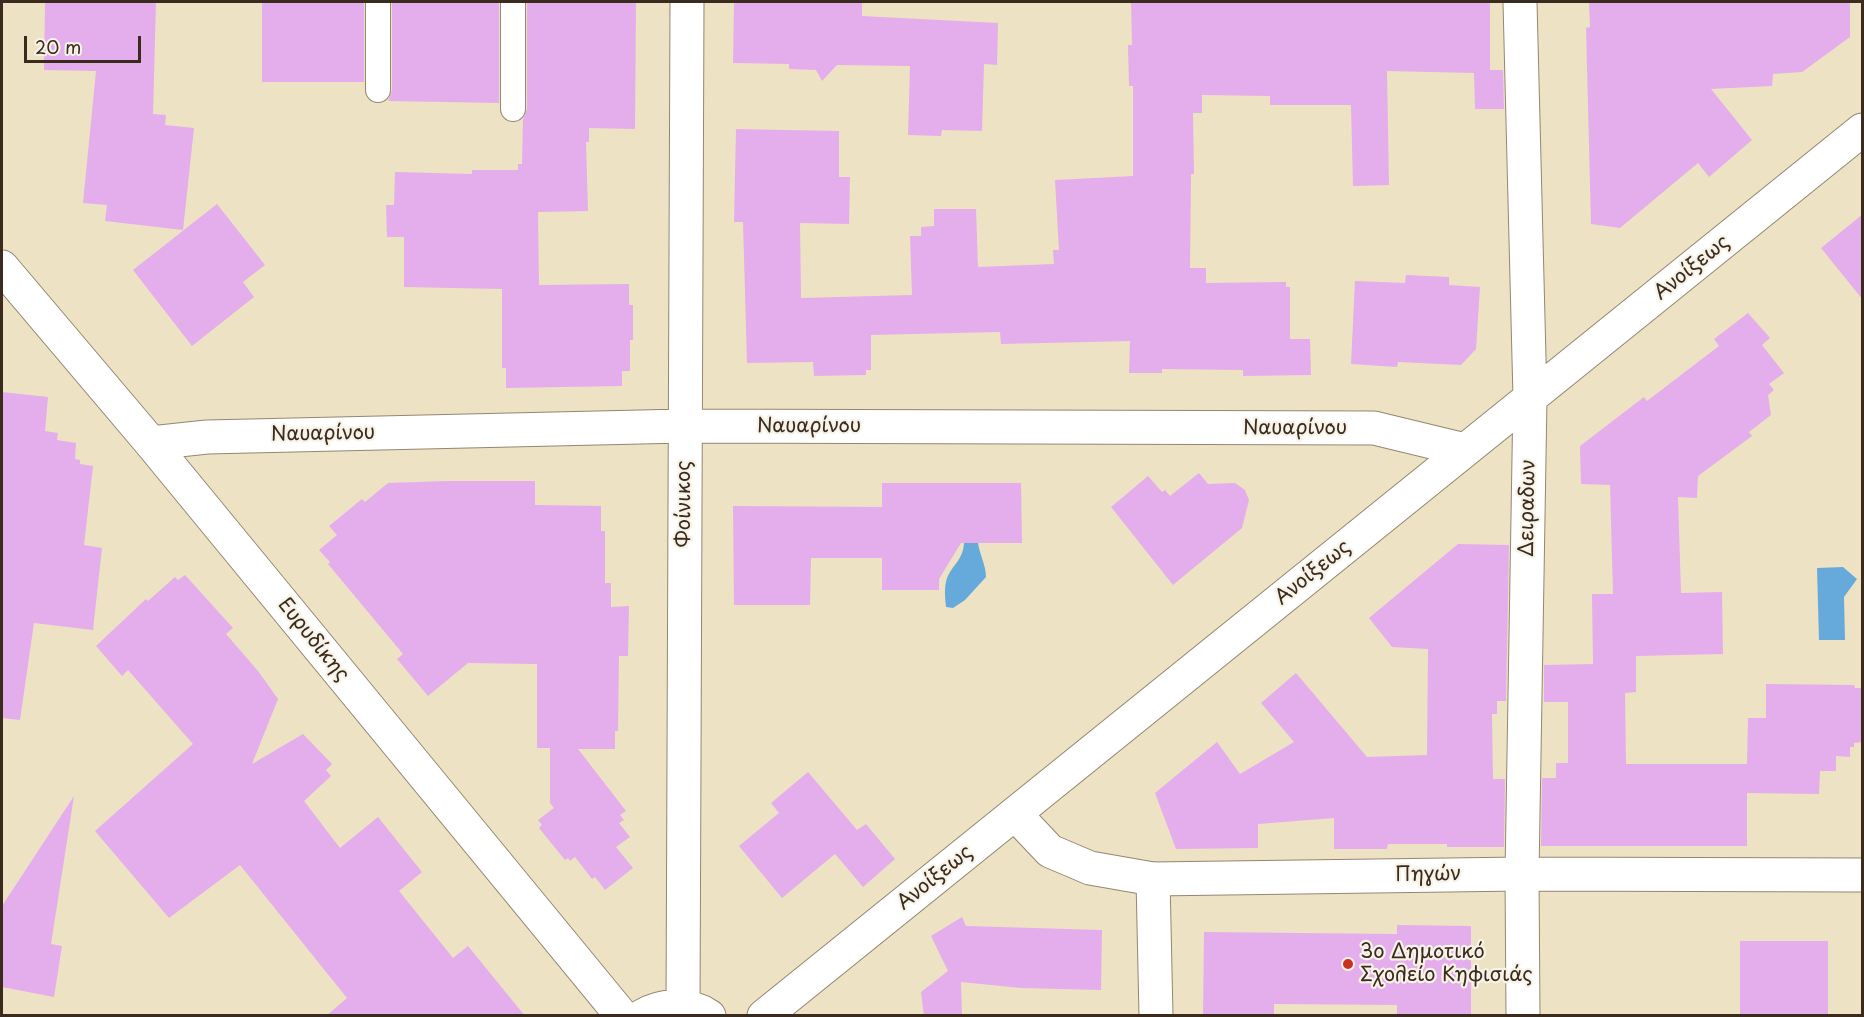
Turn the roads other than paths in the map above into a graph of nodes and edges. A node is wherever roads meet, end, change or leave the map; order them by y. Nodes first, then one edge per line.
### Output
1 (378, 2) edge
2 (513, 2) edge
3 (687, 2) edge
4 (1520, 2) edge
5 (378, 90) dead end
6 (513, 109) dead end
7 (1863, 130) edge
8 (2, 267) edge
9 (1530, 398) junction
10 (684, 426) junction
11 (151, 443) junction
12 (1465, 450) junction
13 (1015, 814) junction
14 (1522, 874) junction
15 (1863, 874) edge
16 (1153, 879) junction
17 (696, 1011) edge
18 (622, 1016) edge
19 (642, 1016) edge
20 (764, 1016) edge
21 (1156, 1016) edge
22 (1523, 1016) edge

1 - 5 lane
2 - 6 lane
3 - 10 street, Φοίνικος
4 - 9 street, Δειραδων
7 - 9 street, Ανοίξεως
8 - 11 street, Ευρυδίκης
9 - 12 street, Ανοίξεως
9 - 14 street, Δειραδων
10 - 11 street, Ναυαρίνου
10 - 12 street, Ναυαρίνου
10 - 17 street, Φοίνικος
11 - 18 street, Ευρυδίκης
12 - 13 street, Ανοίξεως
13 - 16 street, Πηγών
13 - 20 street, Ανοίξεως
14 - 15 street, Πηγών
14 - 16 street, Πηγών
14 - 22 street, Δειραδων
16 - 21 street
17 - 19 street

